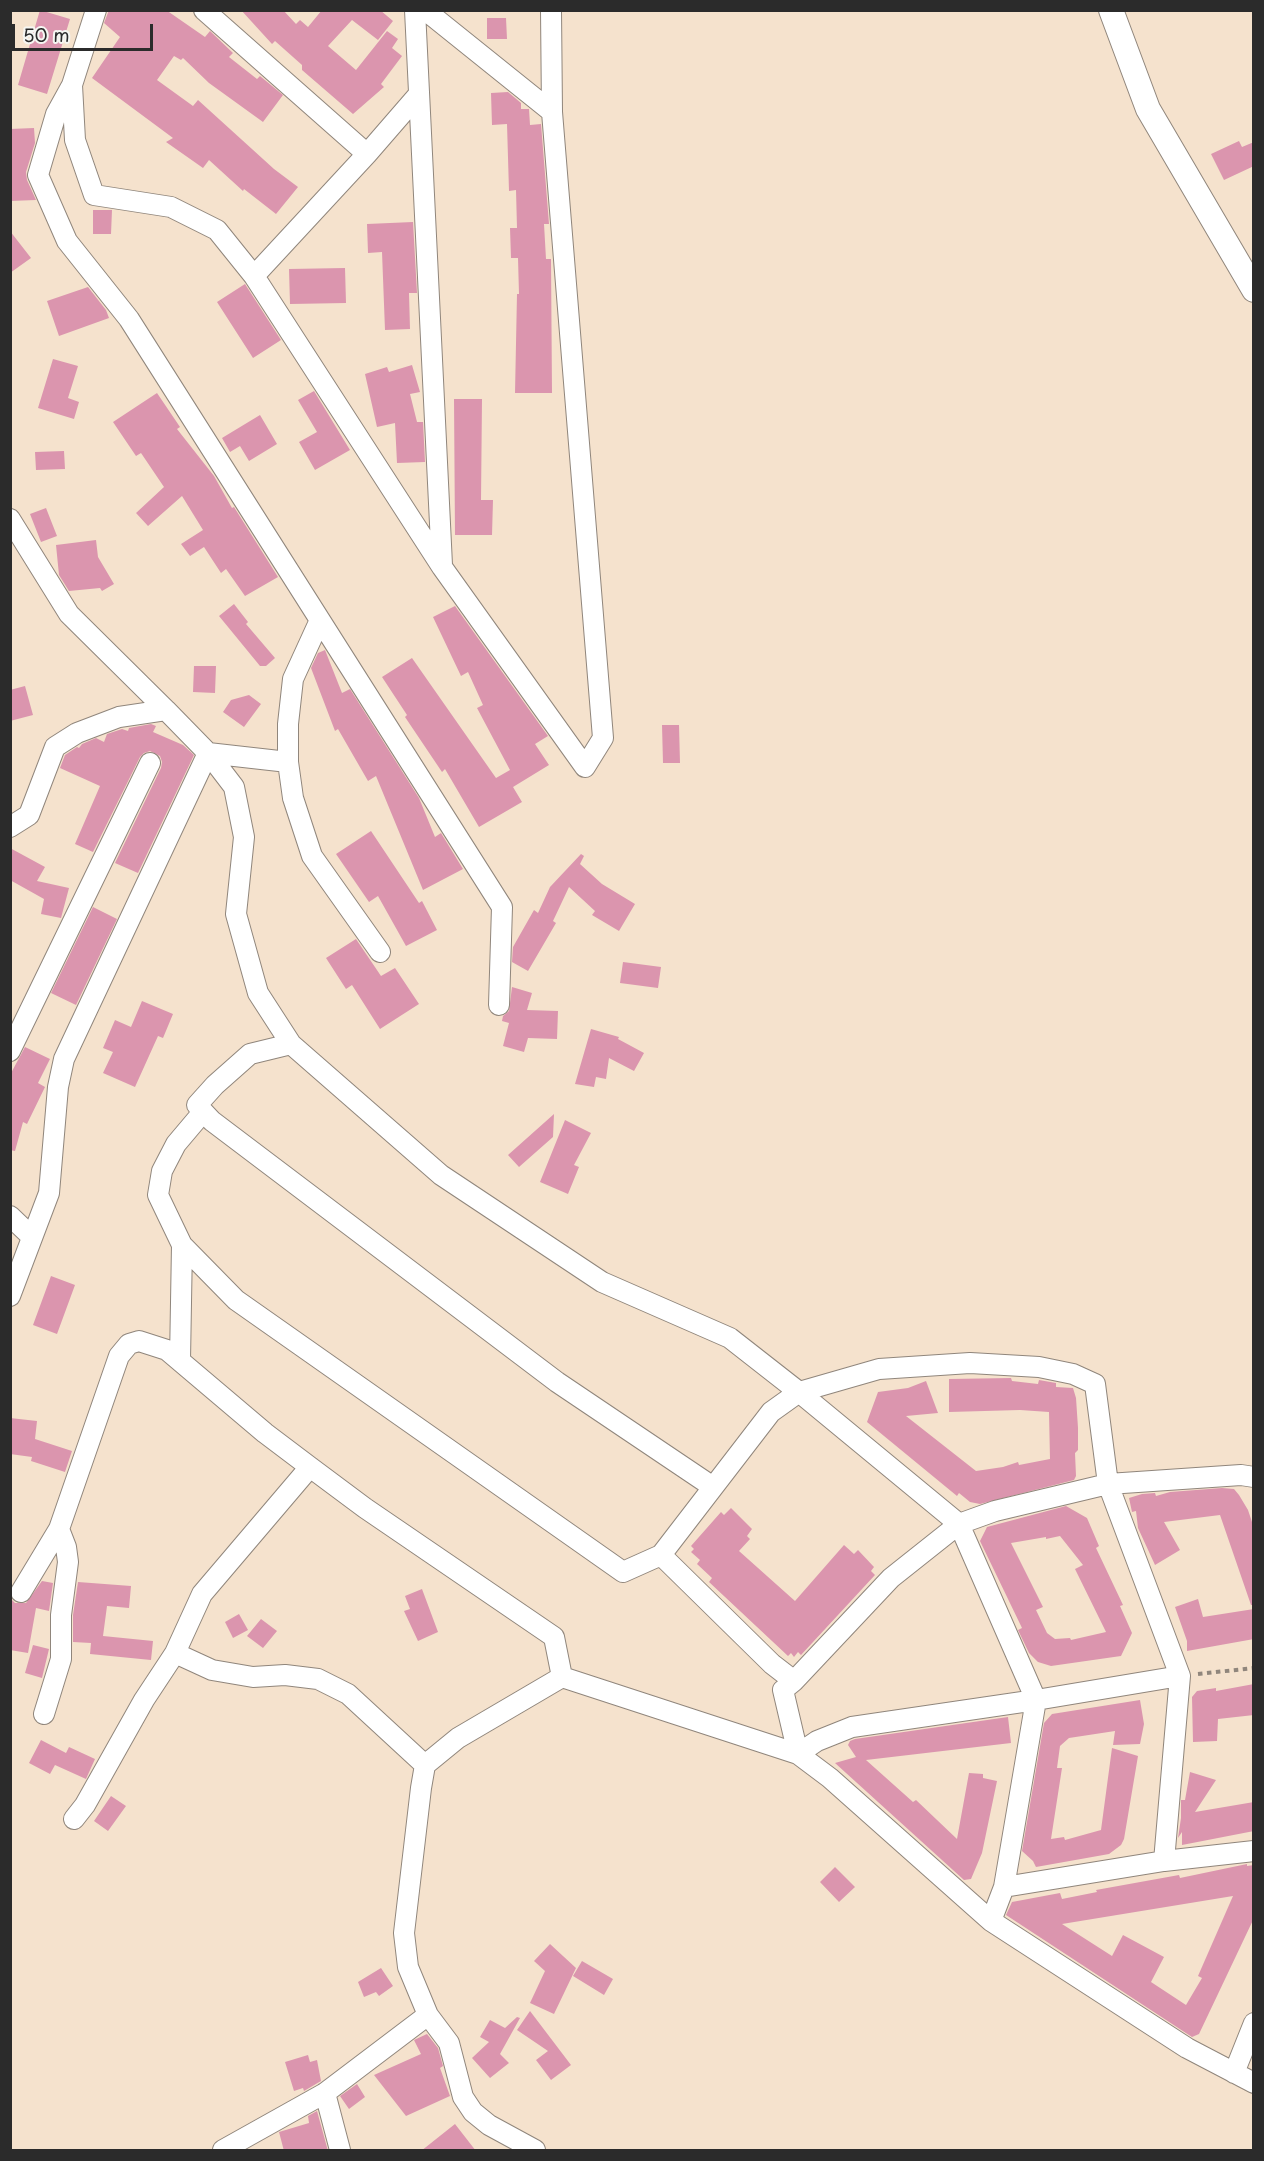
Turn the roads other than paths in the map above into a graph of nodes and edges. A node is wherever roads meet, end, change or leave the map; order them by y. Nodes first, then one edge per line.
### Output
1 (96, 10) edge
2 (204, 10) edge
3 (415, 10) edge
4 (425, 10) edge
5 (551, 10) edge
6 (1111, 10) edge
7 (72, 85) junction
8 (419, 94) junction
9 (552, 112) junction
10 (367, 154) junction
11 (254, 276) junction
12 (1254, 290) edge
13 (10, 519) edge
14 (442, 567) junction
15 (320, 620) junction
16 (166, 710) junction
17 (208, 753) junction
18 (288, 762) junction
19 (150, 763) dead end
20 (10, 827) edge
21 (380, 952) dead end
22 (499, 1005) dead end
23 (291, 1044) junction
24 (10, 1051) edge
25 (203, 1112) junction
26 (10, 1216) edge
27 (32, 1237) junction
28 (182, 1245) junction
29 (10, 1296) edge
30 (180, 1360) junction
31 (800, 1392) junction
32 (310, 1467) junction
33 (1254, 1477) edge
34 (1108, 1484) junction
35 (713, 1487) junction
36 (959, 1524) junction
37 (58, 1529) junction
38 (661, 1555) junction
39 (21, 1592) dead end
40 (175, 1653) junction
41 (1180, 1676) junction
42 (562, 1677) junction
43 (794, 1681) junction
44 (1036, 1700) junction
45 (44, 1714) dead end
46 (798, 1754) junction
47 (425, 1765) junction
48 (74, 1819) dead end
49 (1254, 1851) edge
50 (1164, 1861) junction
51 (1004, 1887) junction
52 (991, 1921) junction
53 (429, 2014) junction
54 (1254, 2023) edge
55 (1234, 2073) junction
56 (1254, 2083) edge
57 (325, 2093) junction
58 (223, 2151) edge
59 (339, 2151) edge
60 (535, 2151) edge

1 - 7 street
2 - 10 street
3 - 8 street
4 - 9 street
5 - 9 street
6 - 12 main road
7 - 11 street
7 - 15 street
8 - 10 street
8 - 14 street
9 - 14 street
10 - 11 street
11 - 14 street
13 - 16 street
15 - 18 street
15 - 22 street
16 - 17 street
16 - 20 street
17 - 18 street
17 - 23 street
17 - 27 street
18 - 21 street
19 - 24 street
23 - 25 street
23 - 31 street
25 - 28 street
25 - 35 street
26 - 27 street
27 - 29 street
28 - 30 street
28 - 38 street
30 - 32 street
30 - 37 street
31 - 34 street
31 - 35 street
31 - 36 street
32 - 40 street
32 - 42 street
33 - 34 street
34 - 36 street
34 - 41 street
35 - 38 street
36 - 43 street
36 - 44 street
37 - 39 street
37 - 45 street
38 - 43 street
40 - 47 street
40 - 48 street
41 - 44 street
41 - 50 street
42 - 46 street
42 - 47 street
43 - 46 street
44 - 46 street
44 - 51 street
46 - 52 street
47 - 53 street
49 - 50 street
50 - 51 street
51 - 52 street
52 - 55 street
53 - 57 street
53 - 60 street
54 - 55 street
55 - 56 street
57 - 58 street
57 - 59 street

